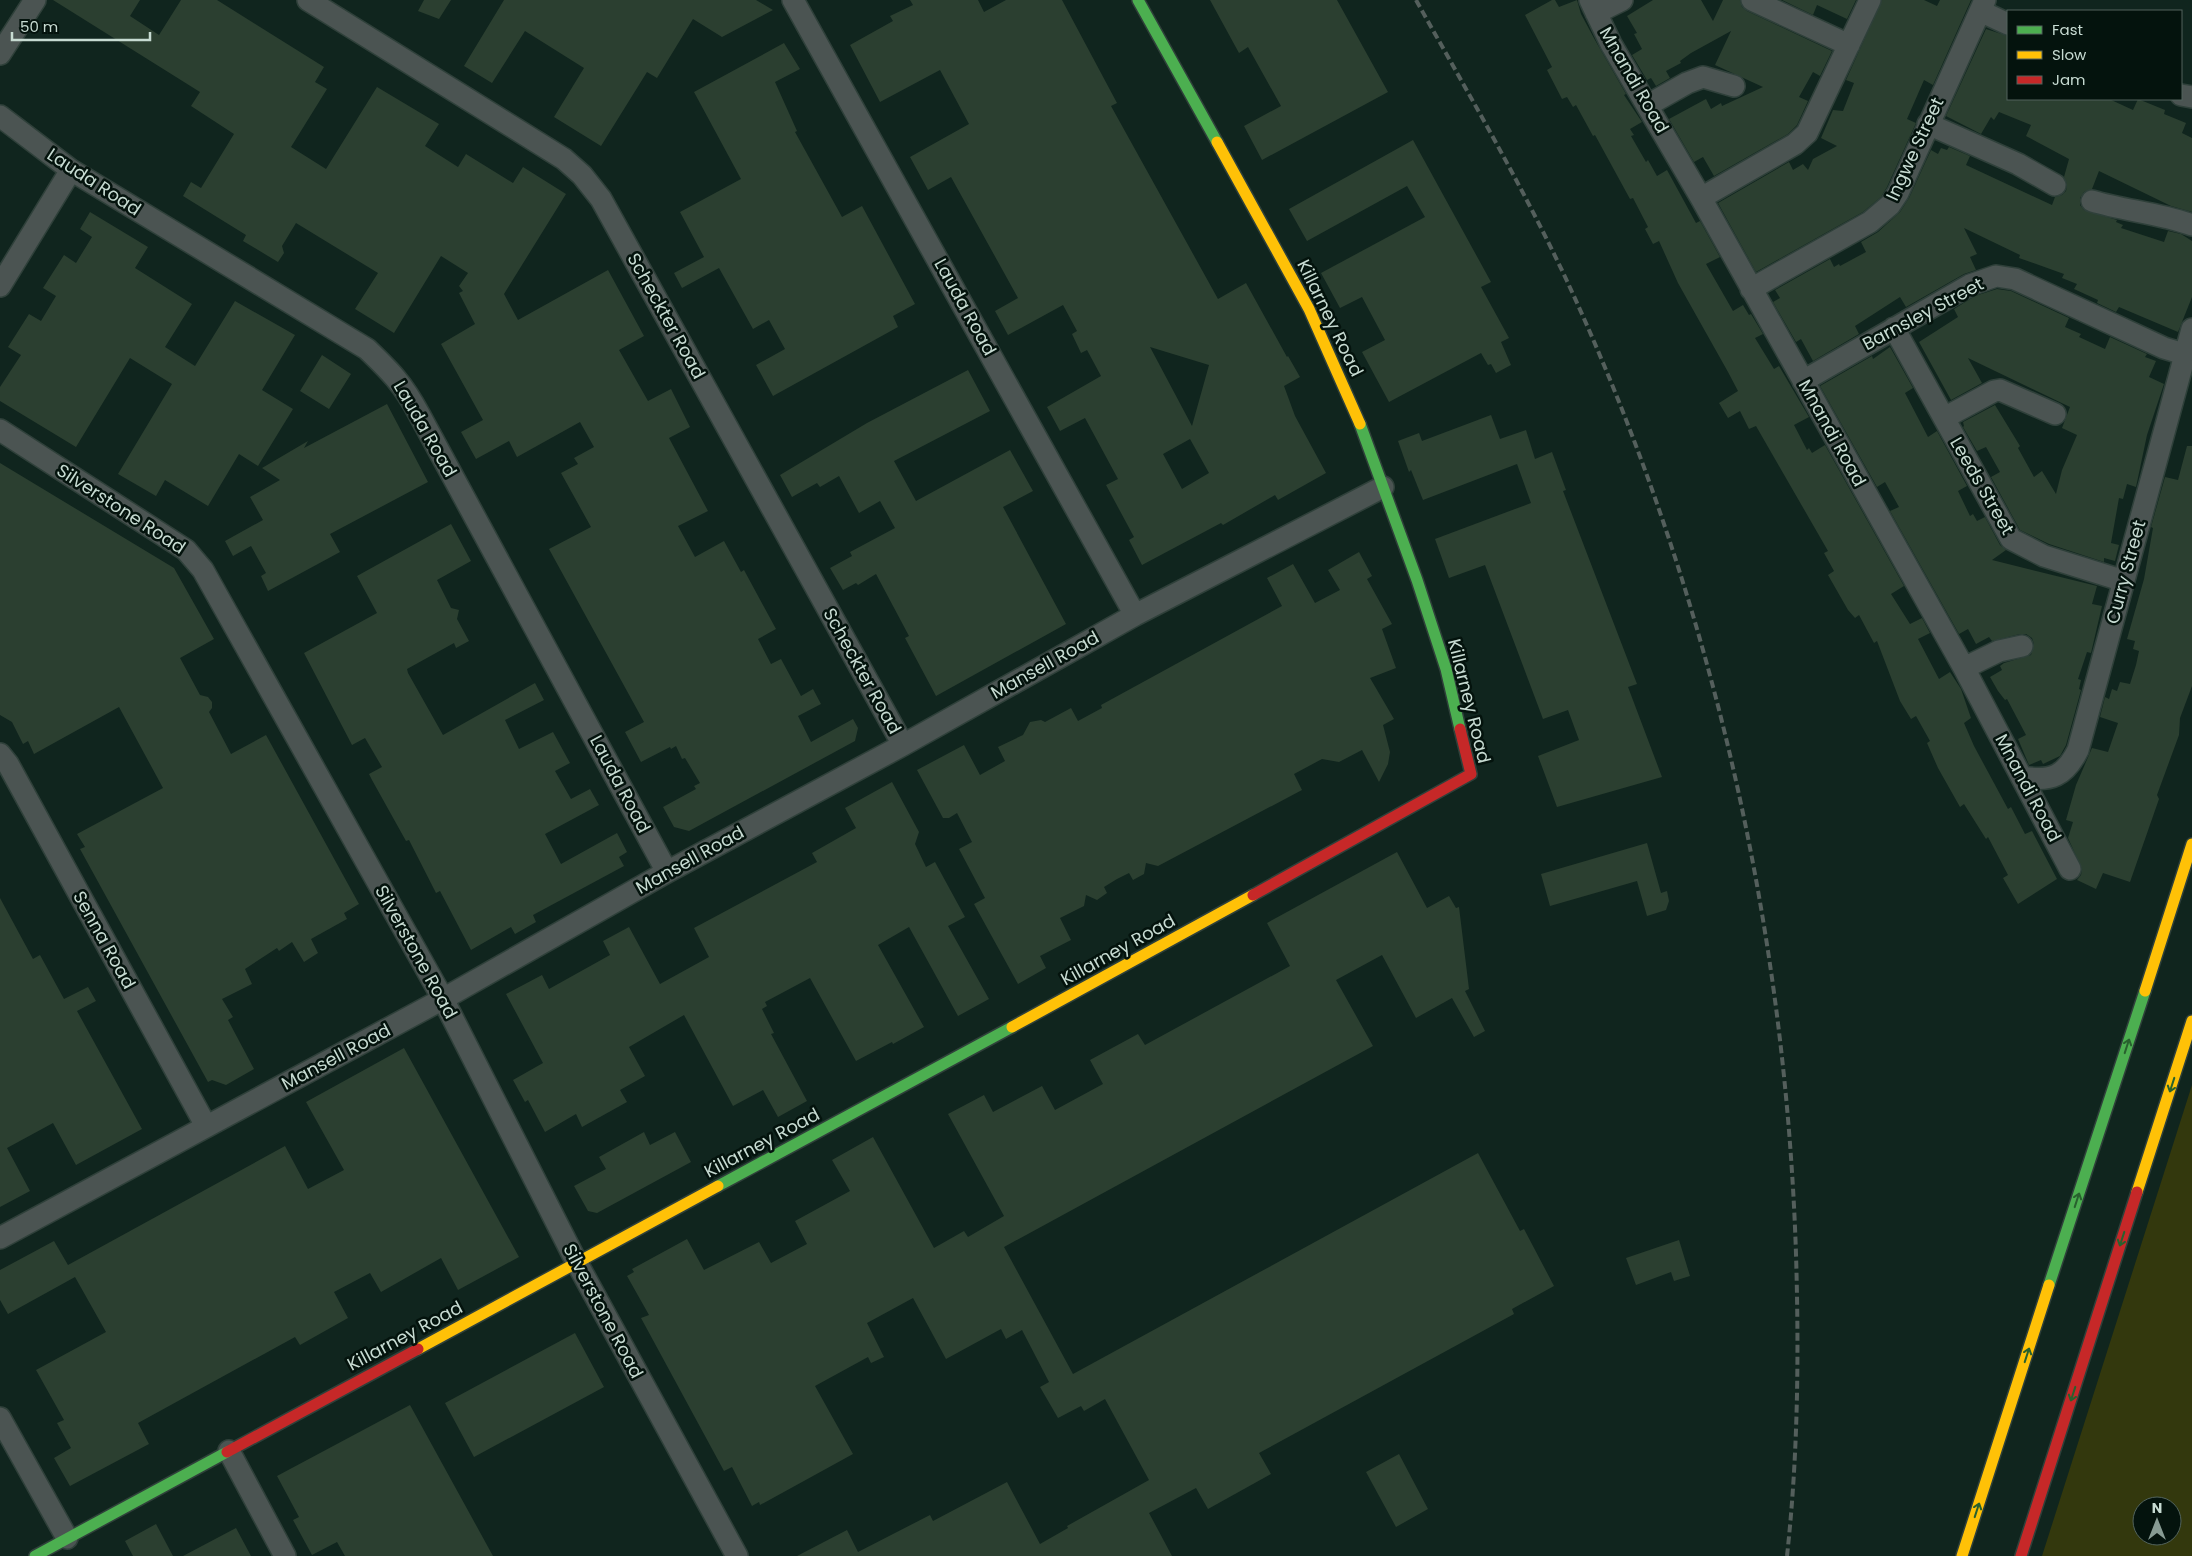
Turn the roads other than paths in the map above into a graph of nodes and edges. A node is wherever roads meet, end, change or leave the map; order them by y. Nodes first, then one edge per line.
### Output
1 (34, 0) edge
2 (308, 0) edge
3 (793, 0) edge
4 (1138, 0) edge
5 (1622, 0) edge
6 (1752, 0) edge
7 (1870, 0) edge
8 (1593, 6) edge
9 (1982, 6) edge
10 (2007, 23) edge
11 (1849, 45) junction
12 (0, 54) edge
13 (1734, 86) dead end
14 (1648, 105) junction
15 (0, 116) edge
16 (1928, 124) junction
17 (71, 170) junction
18 (2055, 186) dead end
19 (1701, 198) junction
20 (2092, 201) dead end
21 (2192, 225) edge
22 (0, 286) edge
23 (1751, 289) junction
24 (1894, 328) junction
25 (2192, 329) edge
26 (2184, 354) junction
27 (1803, 381) junction
28 (2055, 414) dead end
29 (1944, 418) junction
30 (0, 430) edge
31 (1383, 487) junction
32 (2124, 581) junction
33 (1135, 615) junction
34 (2022, 646) dead end
35 (1964, 668) junction
36 (903, 745) junction
37 (0, 754) edge
38 (2023, 777) junction
39 (2192, 844) edge
40 (2070, 868) dead end
41 (667, 872) junction
42 (443, 999) junction
43 (2192, 1022) edge
44 (206, 1126) junction
45 (0, 1238) edge
46 (577, 1263) junction
47 (0, 1418) edge
48 (228, 1451) junction
49 (67, 1538) junction
50 (35, 1556) edge
51 (285, 1556) edge
52 (737, 1556) edge
53 (1962, 1556) edge
54 (2021, 1556) edge

1 - 12 street
2 - 36 street, Scheckter Road
3 - 33 street, Lauda Road
4 - 31 main road, Killarney Road
5 - 8 street
6 - 11 street
7 - 11 street
8 - 14 street, Mnandi Road
9 - 10 street
9 - 16 street, Ingwe Street
11 - 19 street
13 - 14 street
14 - 19 street, Mnandi Road
15 - 17 street, Lauda Road
16 - 18 street
16 - 23 street, Ingwe Street
17 - 22 street
17 - 41 street, Lauda Road
19 - 23 street, Mnandi Road
20 - 21 street
23 - 27 street, Mnandi Road
24 - 26 street, Barnsley Street
24 - 27 street, Barnsley Street
24 - 29 street, Leeds Street
25 - 26 street, Curry Street
26 - 32 street, Curry Street
27 - 35 street, Mnandi Road
28 - 29 street
29 - 32 street, Leeds Street
30 - 42 street, Silverstone Road
31 - 33 street, Mansell Road
31 - 46 main road, Killarney Road
32 - 38 street, Curry Street
33 - 36 street, Mansell Road
34 - 35 street
35 - 38 street, Mnandi Road
36 - 41 street, Mansell Road
37 - 44 street, Senna Road
38 - 40 street, Mnandi Road
53 -> 39 main road
41 - 42 street, Mansell Road
42 - 44 street, Mansell Road
42 - 46 street, Silverstone Road
43 -> 54 main road
44 - 45 street, Mansell Road
46 - 48 main road, Killarney Road
46 - 52 street, Silverstone Road
47 - 49 street
48 - 49 main road, Killarney Road
48 - 51 street
49 - 50 main road, Killarney Road

